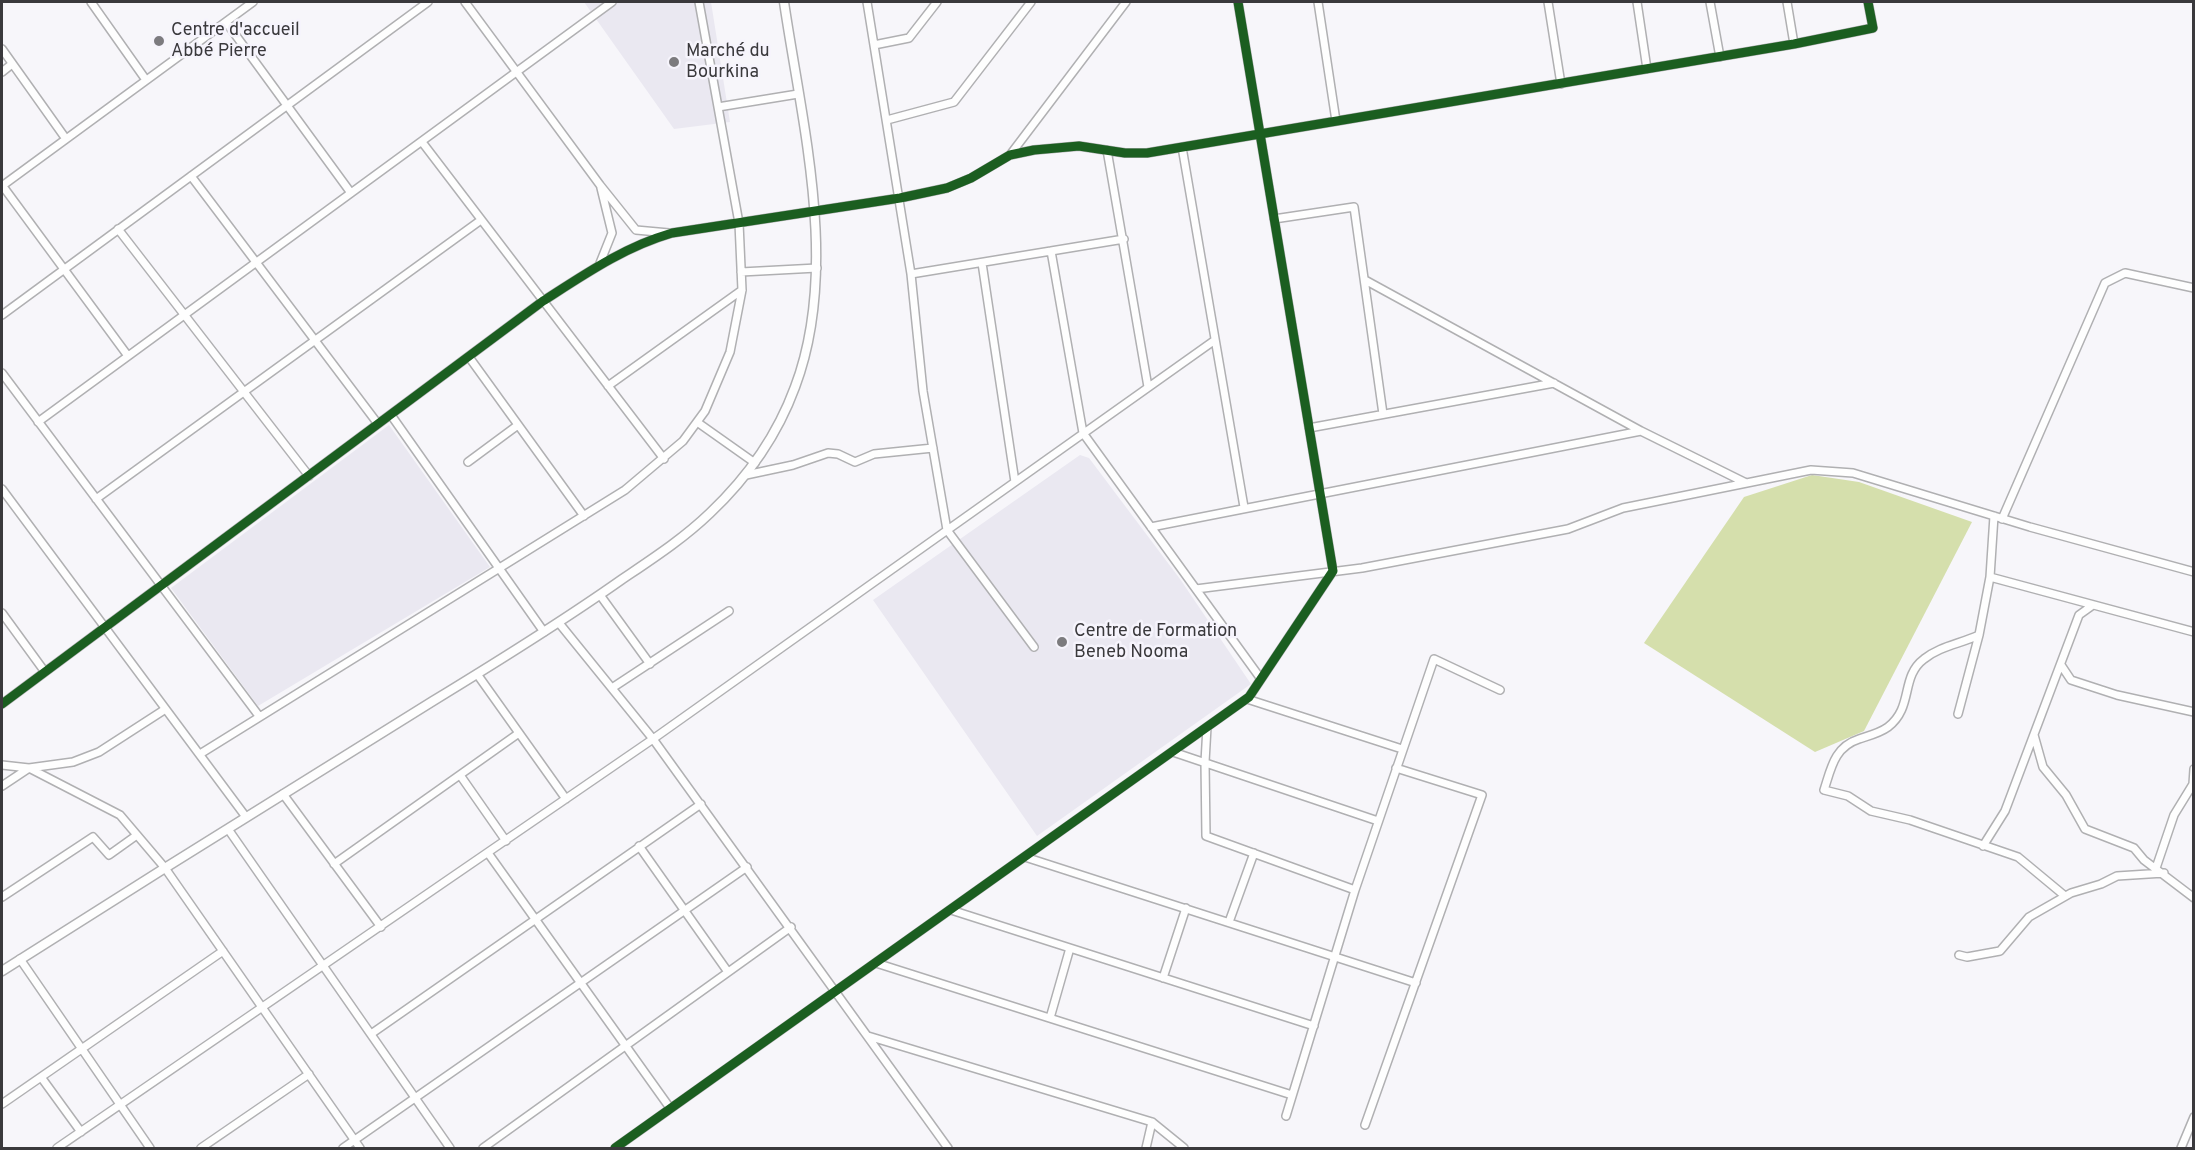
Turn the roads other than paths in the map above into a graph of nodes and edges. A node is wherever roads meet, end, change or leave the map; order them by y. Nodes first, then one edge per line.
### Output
1 (91, 2) edge
2 (253, 2) edge
3 (428, 2) edge
4 (465, 2) edge
5 (612, 2) edge
6 (699, 2) edge
7 (784, 2) edge
8 (867, 2) edge
9 (938, 2) edge
10 (1031, 2) edge
11 (1126, 2) edge
12 (1238, 2) edge
13 (1318, 2) edge
14 (1548, 2) edge
15 (1637, 2) edge
16 (1710, 2) edge
17 (1787, 2) edge
18 (1868, 2) edge
19 (226, 22) junction
20 (1794, 44) junction
21 (874, 45) junction
22 (2, 49) edge
23 (1720, 57) junction
24 (12, 64) junction
25 (1647, 69) junction
26 (2, 72) edge
27 (518, 72) junction
28 (146, 80) junction
29 (1561, 84) junction
30 (798, 94) junction
31 (287, 105) junction
32 (718, 107) junction
33 (886, 120) junction
34 (1336, 121) junction
35 (1260, 134) junction
36 (66, 139) junction
37 (422, 142) junction
38 (1182, 147) junction
39 (1107, 150) junction
40 (1010, 155) junction
41 (191, 176) junction
42 (600, 185) junction
43 (2, 186) edge
44 (351, 194) junction
45 (900, 198) junction
46 (815, 211) junction
47 (1274, 219) junction
48 (481, 220) junction
49 (739, 223) junction
50 (118, 229) junction
51 (672, 233) junction
52 (1124, 239) junction
53 (1051, 251) junction
54 (256, 263) junction
55 (982, 263) junction
56 (599, 264) junction
57 (817, 268) junction
58 (64, 269) junction
59 (741, 272) junction
60 (911, 274) junction
61 (1365, 280) junction
62 (2193, 288) edge
63 (742, 290) junction
64 (543, 301) junction
65 (2, 315) edge
66 (185, 315) junction
67 (1215, 339) junction
68 (315, 340) junction
69 (128, 356) junction
70 (469, 357) junction
71 (2, 373) edge
72 (1554, 383) junction
73 (608, 386) junction
74 (1148, 387) junction
75 (244, 392) junction
76 (1383, 414) junction
77 (391, 415) junction
78 (38, 422) junction
79 (697, 422) junction
80 (378, 424) junction
81 (518, 425) junction
82 (1309, 428) junction
83 (1641, 432) junction
84 (1083, 433) junction
85 (933, 448) junction
86 (664, 459) junction
87 (468, 462) dead end
88 (755, 463) junction
89 (746, 475) junction
90 (309, 476) junction
91 (1015, 482) junction
92 (1746, 483) junction
93 (2, 489) edge
94 (1320, 493) junction
95 (96, 499) junction
96 (1244, 507) junction
97 (584, 516) junction
98 (1994, 516) junction
99 (2002, 519) junction
100 (1151, 527) junction
101 (947, 530) junction
102 (499, 568) junction
103 (1333, 571) junction
104 (2193, 573) edge
105 (1990, 577) junction
106 (161, 586) junction
107 (1196, 589) junction
108 (600, 595) junction
109 (2093, 605) junction
110 (729, 611) dead end
111 (2, 614) edge
112 (559, 623) junction
113 (106, 628) junction
114 (544, 632) junction
115 (2193, 632) edge
116 (1979, 635) junction
117 (1034, 647) dead end
118 (650, 664) junction
119 (2061, 665) junction
120 (45, 672) junction
121 (477, 674) junction
122 (1261, 679) junction
123 (612, 688) junction
124 (1500, 690) dead end
125 (1247, 699) junction
126 (2, 704) edge
127 (164, 710) junction
128 (2193, 712) edge
129 (1958, 714) dead end
130 (259, 716) junction
131 (1207, 727) junction
132 (519, 733) junction
133 (2034, 735) junction
134 (653, 739) junction
135 (1402, 749) junction
136 (1173, 752) junction
137 (200, 754) junction
138 (1205, 762) junction
139 (2, 765) edge
140 (29, 768) junction
141 (1396, 768) junction
142 (2193, 769) edge
143 (460, 775) junction
144 (2, 786) edge
145 (283, 794) junction
146 (566, 799) junction
147 (701, 804) junction
148 (246, 817) junction
149 (1378, 821) junction
150 (228, 829) junction
151 (137, 835) junction
152 (506, 841) junction
153 (639, 846) junction
154 (1983, 846) junction
155 (488, 853) junction
156 (1254, 853) junction
157 (1025, 857) junction
158 (334, 864) junction
159 (747, 867) junction
160 (165, 868) junction
161 (2156, 868) junction
162 (2164, 873) junction
163 (1355, 890) junction
164 (2065, 896) junction
165 (2, 897) edge
166 (2193, 898) edge
167 (1186, 908) junction
168 (951, 910) junction
169 (685, 911) junction
170 (535, 919) junction
171 (1229, 922) junction
172 (381, 927) junction
173 (791, 927) junction
174 (1070, 948) junction
175 (223, 951) junction
176 (1959, 956) dead end
177 (1335, 957) junction
178 (20, 959) junction
179 (876, 963) junction
180 (325, 967) junction
181 (2, 970) edge
182 (728, 972) junction
183 (1163, 978) junction
184 (1416, 982) junction
185 (581, 983) junction
186 (837, 991) junction
187 (263, 1008) junction
188 (1050, 1018) junction
189 (1314, 1026) junction
190 (371, 1034) junction
191 (868, 1035) junction
192 (624, 1045) junction
193 (81, 1049) junction
194 (309, 1074) junction
195 (41, 1077) junction
196 (1292, 1095) junction
197 (417, 1099) junction
198 (2, 1104) edge
199 (120, 1105) junction
200 (669, 1108) junction
201 (1286, 1116) dead end
202 (2193, 1117) edge
203 (1152, 1122) junction
204 (1365, 1125) dead end
205 (81, 1132) junction
206 (355, 1140) junction
207 (57, 1149) edge
208 (150, 1149) edge
209 (201, 1149) edge
210 (343, 1149) edge
211 (360, 1149) edge
212 (450, 1149) edge
213 (483, 1149) edge
214 (615, 1149) edge
215 (948, 1149) edge
216 (1146, 1149) edge
217 (1184, 1149) edge
218 (2181, 1149) edge

1 - 28 street
2 - 19 street
3 - 31 street
4 - 27 street
5 - 27 street
6 - 32 street
7 - 30 street
8 - 21 street
9 - 21 street
10 - 33 street
11 - 40 street
12 - 35 street
13 - 34 street
14 - 29 street
15 - 25 street
16 - 23 street
17 - 20 street
18 - 20 street
19 - 28 street
19 - 31 street
20 - 23 street
21 - 33 street
22 - 24 street
23 - 25 street
24 - 26 street
24 - 36 street
25 - 29 street
27 - 37 street
27 - 42 street
28 - 36 street
29 - 34 street
30 - 32 street
30 - 46 street
31 - 41 street
31 - 44 street
32 - 49 street
33 - 45 street
34 - 35 street
35 - 38 street
35 - 47 street
36 - 43 street
37 - 44 street
37 - 48 street
38 - 39 street
38 - 67 street
39 - 40 street
39 - 52 street
40 - 45 street
41 - 50 street
41 - 54 street
42 - 51 street
42 - 56 street
43 - 58 street
44 - 54 street
45 - 46 street
45 - 60 street
46 - 49 street
46 - 57 street
47 - 61 street
47 - 82 street
48 - 64 street
48 - 68 street
49 - 51 street
49 - 59 street
50 - 58 street
50 - 66 street
51 - 56 street
52 - 53 street
52 - 74 street
53 - 55 street
53 - 84 street
54 - 66 street
54 - 68 street
55 - 60 street
55 - 91 street
56 - 64 street
57 - 59 street
57 - 88 street
58 - 65 street
58 - 69 street
59 - 63 street
60 - 85 street
61 - 72 street
61 - 76 street
62 - 99 street
63 - 73 street
63 - 79 street
64 - 70 street
64 - 73 street
66 - 69 street
66 - 75 street
67 - 74 street
67 - 96 street
68 - 75 street
68 - 80 street
69 - 78 street
70 - 77 street
70 - 81 street
71 - 78 street
72 - 76 street
72 - 83 street
73 - 86 street
74 - 84 street
75 - 90 street
75 - 95 street
76 - 82 street
77 - 80 street
77 - 102 street
78 - 95 street
79 - 86 street
79 - 88 street
80 - 90 street
81 - 87 street
81 - 97 street
82 - 94 street
83 - 92 street
83 - 94 street
84 - 91 street
84 - 100 street
85 - 89 street
85 - 101 street
86 - 97 street
88 - 89 street
89 - 108 street
90 - 106 street
91 - 101 street
92 - 98 street
92 - 103 street
93 - 113 street
94 - 96 street
94 - 103 street
95 - 106 street
96 - 100 street
97 - 102 street
98 - 99 street
98 - 105 street
99 - 104 street
100 - 107 street
101 - 117 street
101 - 134 street
102 - 114 street
102 - 130 street
103 - 107 street
103 - 122 street
105 - 109 street
105 - 116 street
106 - 113 street
106 - 130 street
107 - 122 street
108 - 112 street
108 - 118 street
109 - 115 street
109 - 119 street
110 - 118 street
111 - 120 street
112 - 114 street
112 - 123 street
113 - 120 street
113 - 127 street
114 - 121 street
116 - 129 street
116 - 154 street
118 - 123 street
119 - 128 street
119 - 133 street
120 - 126 street
121 - 132 street
121 - 145 street
122 - 125 street
123 - 134 street
124 - 135 street
125 - 131 street
125 - 135 street
127 - 137 street
127 - 140 street
130 - 137 street
131 - 136 street
131 - 138 street
132 - 143 street
132 - 146 street
133 - 154 street
133 - 161 street
134 - 146 street
134 - 147 street
135 - 141 street
136 - 138 street
136 - 157 street
137 - 148 street
138 - 149 street
138 - 156 street
139 - 140 street
140 - 144 street
140 - 151 street
141 - 149 street
141 - 184 street
142 - 161 street
143 - 152 street
143 - 158 street
145 - 148 street
145 - 158 street
146 - 152 street
147 - 153 street
147 - 159 street
148 - 150 street
149 - 163 street
150 - 160 street
150 - 180 street
151 - 160 street
151 - 165 street
152 - 155 street
153 - 169 street
153 - 170 street
154 - 164 street
155 - 170 street
155 - 172 street
156 - 163 street
156 - 171 street
157 - 167 street
157 - 168 street
158 - 172 street
159 - 169 street
159 - 173 street
160 - 175 street
160 - 178 street
161 - 162 street
162 - 164 street
162 - 166 street
163 - 177 street
164 - 176 street
167 - 171 street
167 - 183 street
168 - 174 street
168 - 179 street
169 - 182 street
169 - 185 street
170 - 185 street
170 - 190 street
171 - 177 street
172 - 180 street
173 - 182 street
173 - 186 street
174 - 183 street
174 - 188 street
175 - 187 street
175 - 193 street
177 - 184 street
177 - 189 street
178 - 181 street
178 - 193 street
179 - 186 street
179 - 188 street
180 - 187 street
180 - 190 street
182 - 192 street
183 - 189 street
184 - 204 street
185 - 192 street
185 - 197 street
186 - 191 street
186 - 200 street
187 - 194 street
187 - 199 street
188 - 196 street
189 - 196 street
190 - 197 street
191 - 203 street
191 - 215 street
192 - 200 street
192 - 213 street
193 - 195 street
193 - 199 street
194 - 206 street
194 - 209 street
195 - 198 street
195 - 205 street
196 - 201 street
197 - 206 street
197 - 212 street
199 - 205 street
199 - 208 street
200 - 214 street
202 - 218 street
203 - 216 street
203 - 217 street
205 - 207 street
206 - 210 street
206 - 211 street

